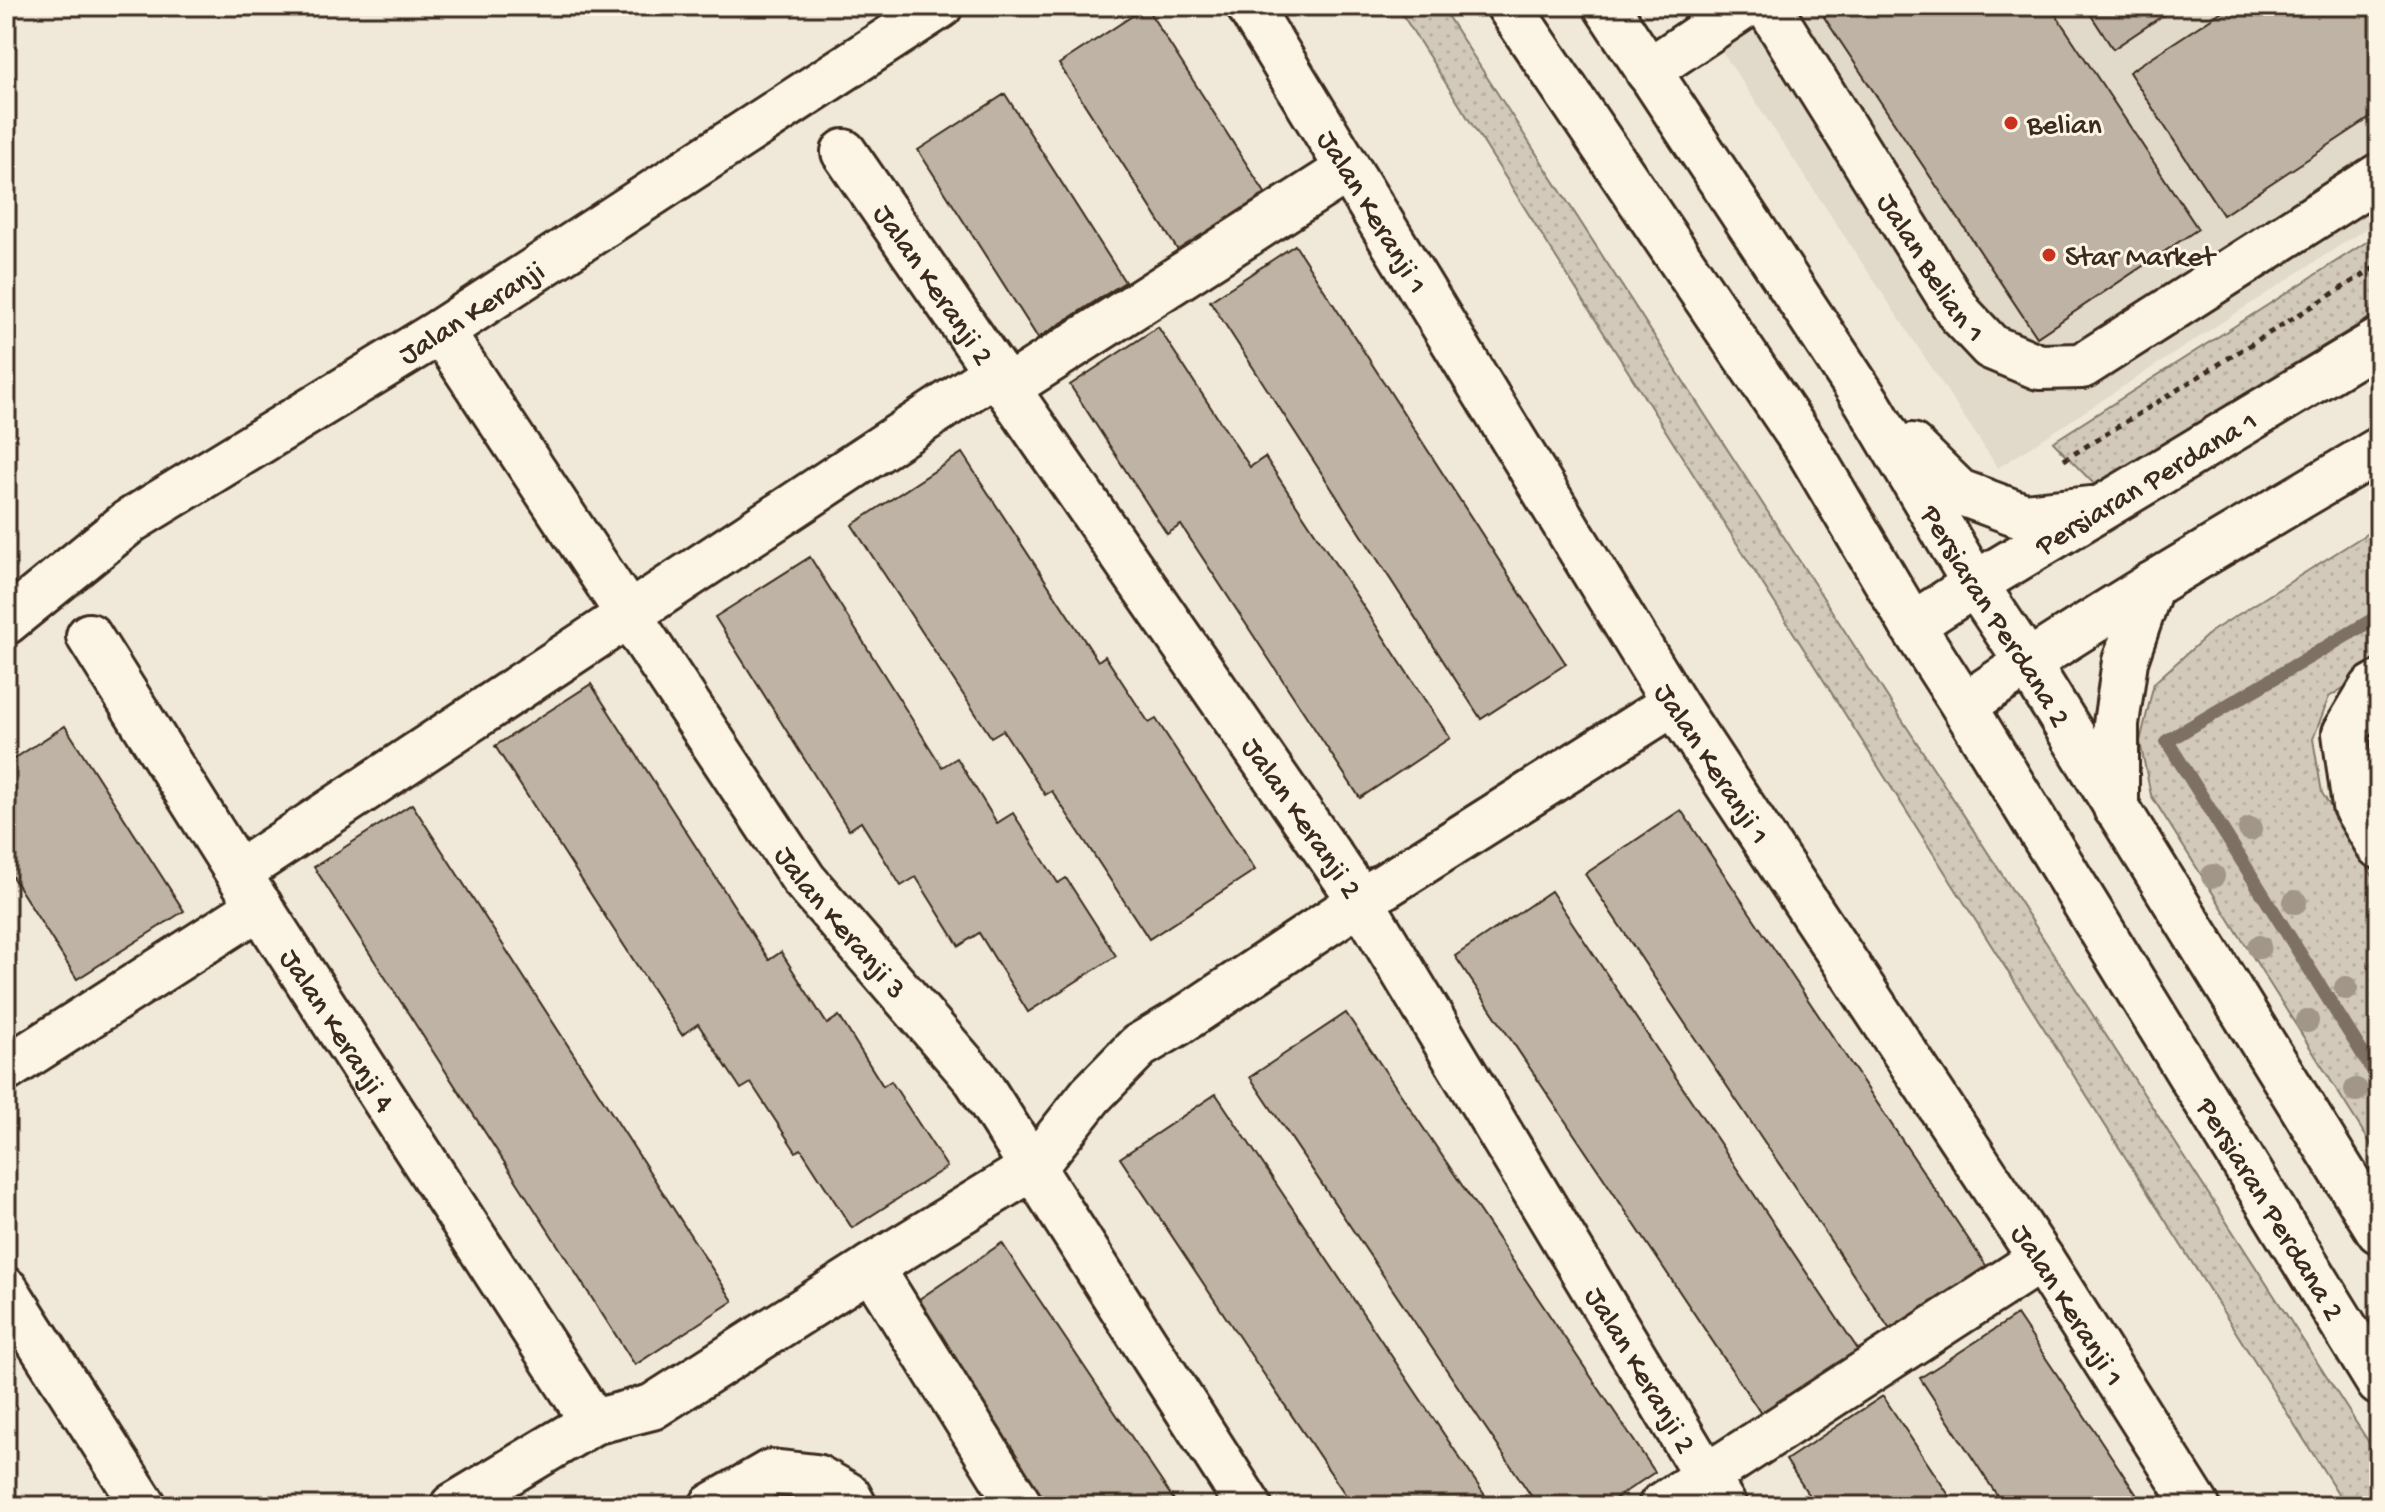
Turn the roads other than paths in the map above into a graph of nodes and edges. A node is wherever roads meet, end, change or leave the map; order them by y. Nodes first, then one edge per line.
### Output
1 (940, 6) edge
2 (1249, 6) edge
3 (1509, 6) edge
4 (1606, 6) edge
5 (1745, 6) edge
6 (1768, 6) edge
7 (1648, 71) junction
8 (844, 152) dead end
9 (1347, 170) junction
10 (2379, 176) edge
11 (441, 331) junction
12 (2379, 341) edge
13 (1002, 380) junction
14 (1867, 402) junction
15 (2379, 450) edge
16 (2103, 508) junction
17 (1975, 584) junction
18 (2151, 585) junction
19 (627, 615) junction
20 (6, 622) edge
21 (1912, 625) junction
22 (89, 636) dead end
23 (2027, 662) junction
24 (2379, 684) edge
25 (1674, 703) junction
26 (1964, 706) junction
27 (2116, 808) junction
28 (2379, 846) edge
29 (249, 889) junction
30 (1361, 901) junction
31 (6, 1069) edge
32 (1034, 1167) junction
33 (2379, 1231) edge
34 (2041, 1259) junction
35 (871, 1267) junction
36 (6, 1290) edge
37 (2379, 1383) edge
38 (593, 1422) junction
39 (1715, 1492) edge
40 (144, 1506) edge
41 (453, 1506) edge
42 (712, 1506) edge
43 (854, 1506) edge
44 (1020, 1506) edge
45 (1249, 1506) edge
46 (1661, 1506) edge
47 (2197, 1506) edge

1 - 11 street, Jalan Keranji
2 - 9 street, Jalan Keranji 1
3 - 21 street, Persiaran Perdana 2
4 - 7 street, Persiaran Perdana 2
5 - 7 street
6 - 10 street, Jalan Belian 1
7 - 14 street, Persiaran Perdana 2
8 - 13 street, Jalan Keranji 2
9 - 13 street
9 - 25 street, Jalan Keranji 1
11 - 19 street, Jalan Keranji 3
11 - 20 street, Jalan Keranji
12 - 16 street, Persiaran Perdana 1
13 - 19 street
13 - 30 street, Jalan Keranji 2
14 - 16 street
14 - 17 street, Persiaran Perdana 2
15 - 18 street
16 - 17 street, Persiaran Perdana 1
17 - 21 street, Persiaran Perdana 1
17 - 23 street, Persiaran Perdana 2
18 - 23 street
18 - 27 street
19 - 29 street
19 - 32 street, Jalan Keranji 3
21 - 26 street, Persiaran Perdana 2
22 - 29 street, Jalan Keranji 4
23 - 26 street
23 - 27 street, Persiaran Perdana 2
24 - 28 street
25 - 30 street
25 - 34 street, Jalan Keranji 1
26 - 37 street, Persiaran Perdana 2
27 - 33 street, Persiaran Perdana 2
29 - 31 street
29 - 38 street, Jalan Keranji 4
30 - 32 street
30 - 39 street, Jalan Keranji 2
32 - 35 street
32 - 45 street, Jalan Keranji 3
34 - 39 street
34 - 47 street, Jalan Keranji 1
35 - 38 street
35 - 44 street
36 - 40 street
38 - 41 street
39 - 46 street
42 - 43 street

